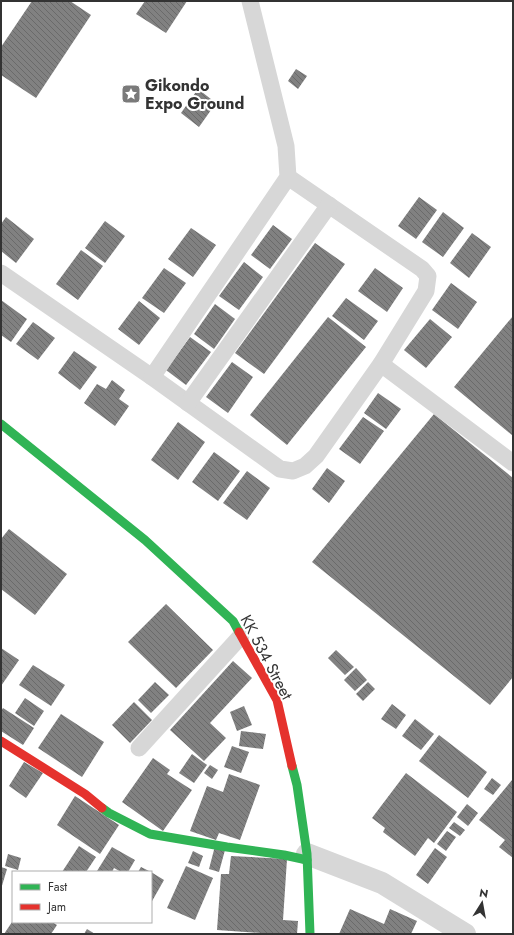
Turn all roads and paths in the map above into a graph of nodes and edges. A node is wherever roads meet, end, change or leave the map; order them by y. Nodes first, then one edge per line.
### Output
1 (250, 1) edge
2 (288, 177) junction
3 (329, 205) junction
4 (1, 273) edge
5 (381, 364) junction
6 (152, 377) junction
7 (188, 403) junction
8 (3, 429) edge
9 (513, 463) edge
10 (241, 636) junction
11 (1, 741) edge
12 (139, 748) dead end
13 (307, 857) junction
14 (310, 934) edge
15 (465, 934) edge

1 - 2 lane
2 - 3 lane
2 - 6 lane
3 - 5 lane
3 - 7 lane
4 - 6 lane
5 - 7 lane
5 - 9 lane
6 - 7 lane
8 - 10 street, KK 534 Street
10 - 12 lane
10 - 13 street, KK 534 Street
11 - 13 street
13 - 14 street, KK 534 Street
13 - 15 street

